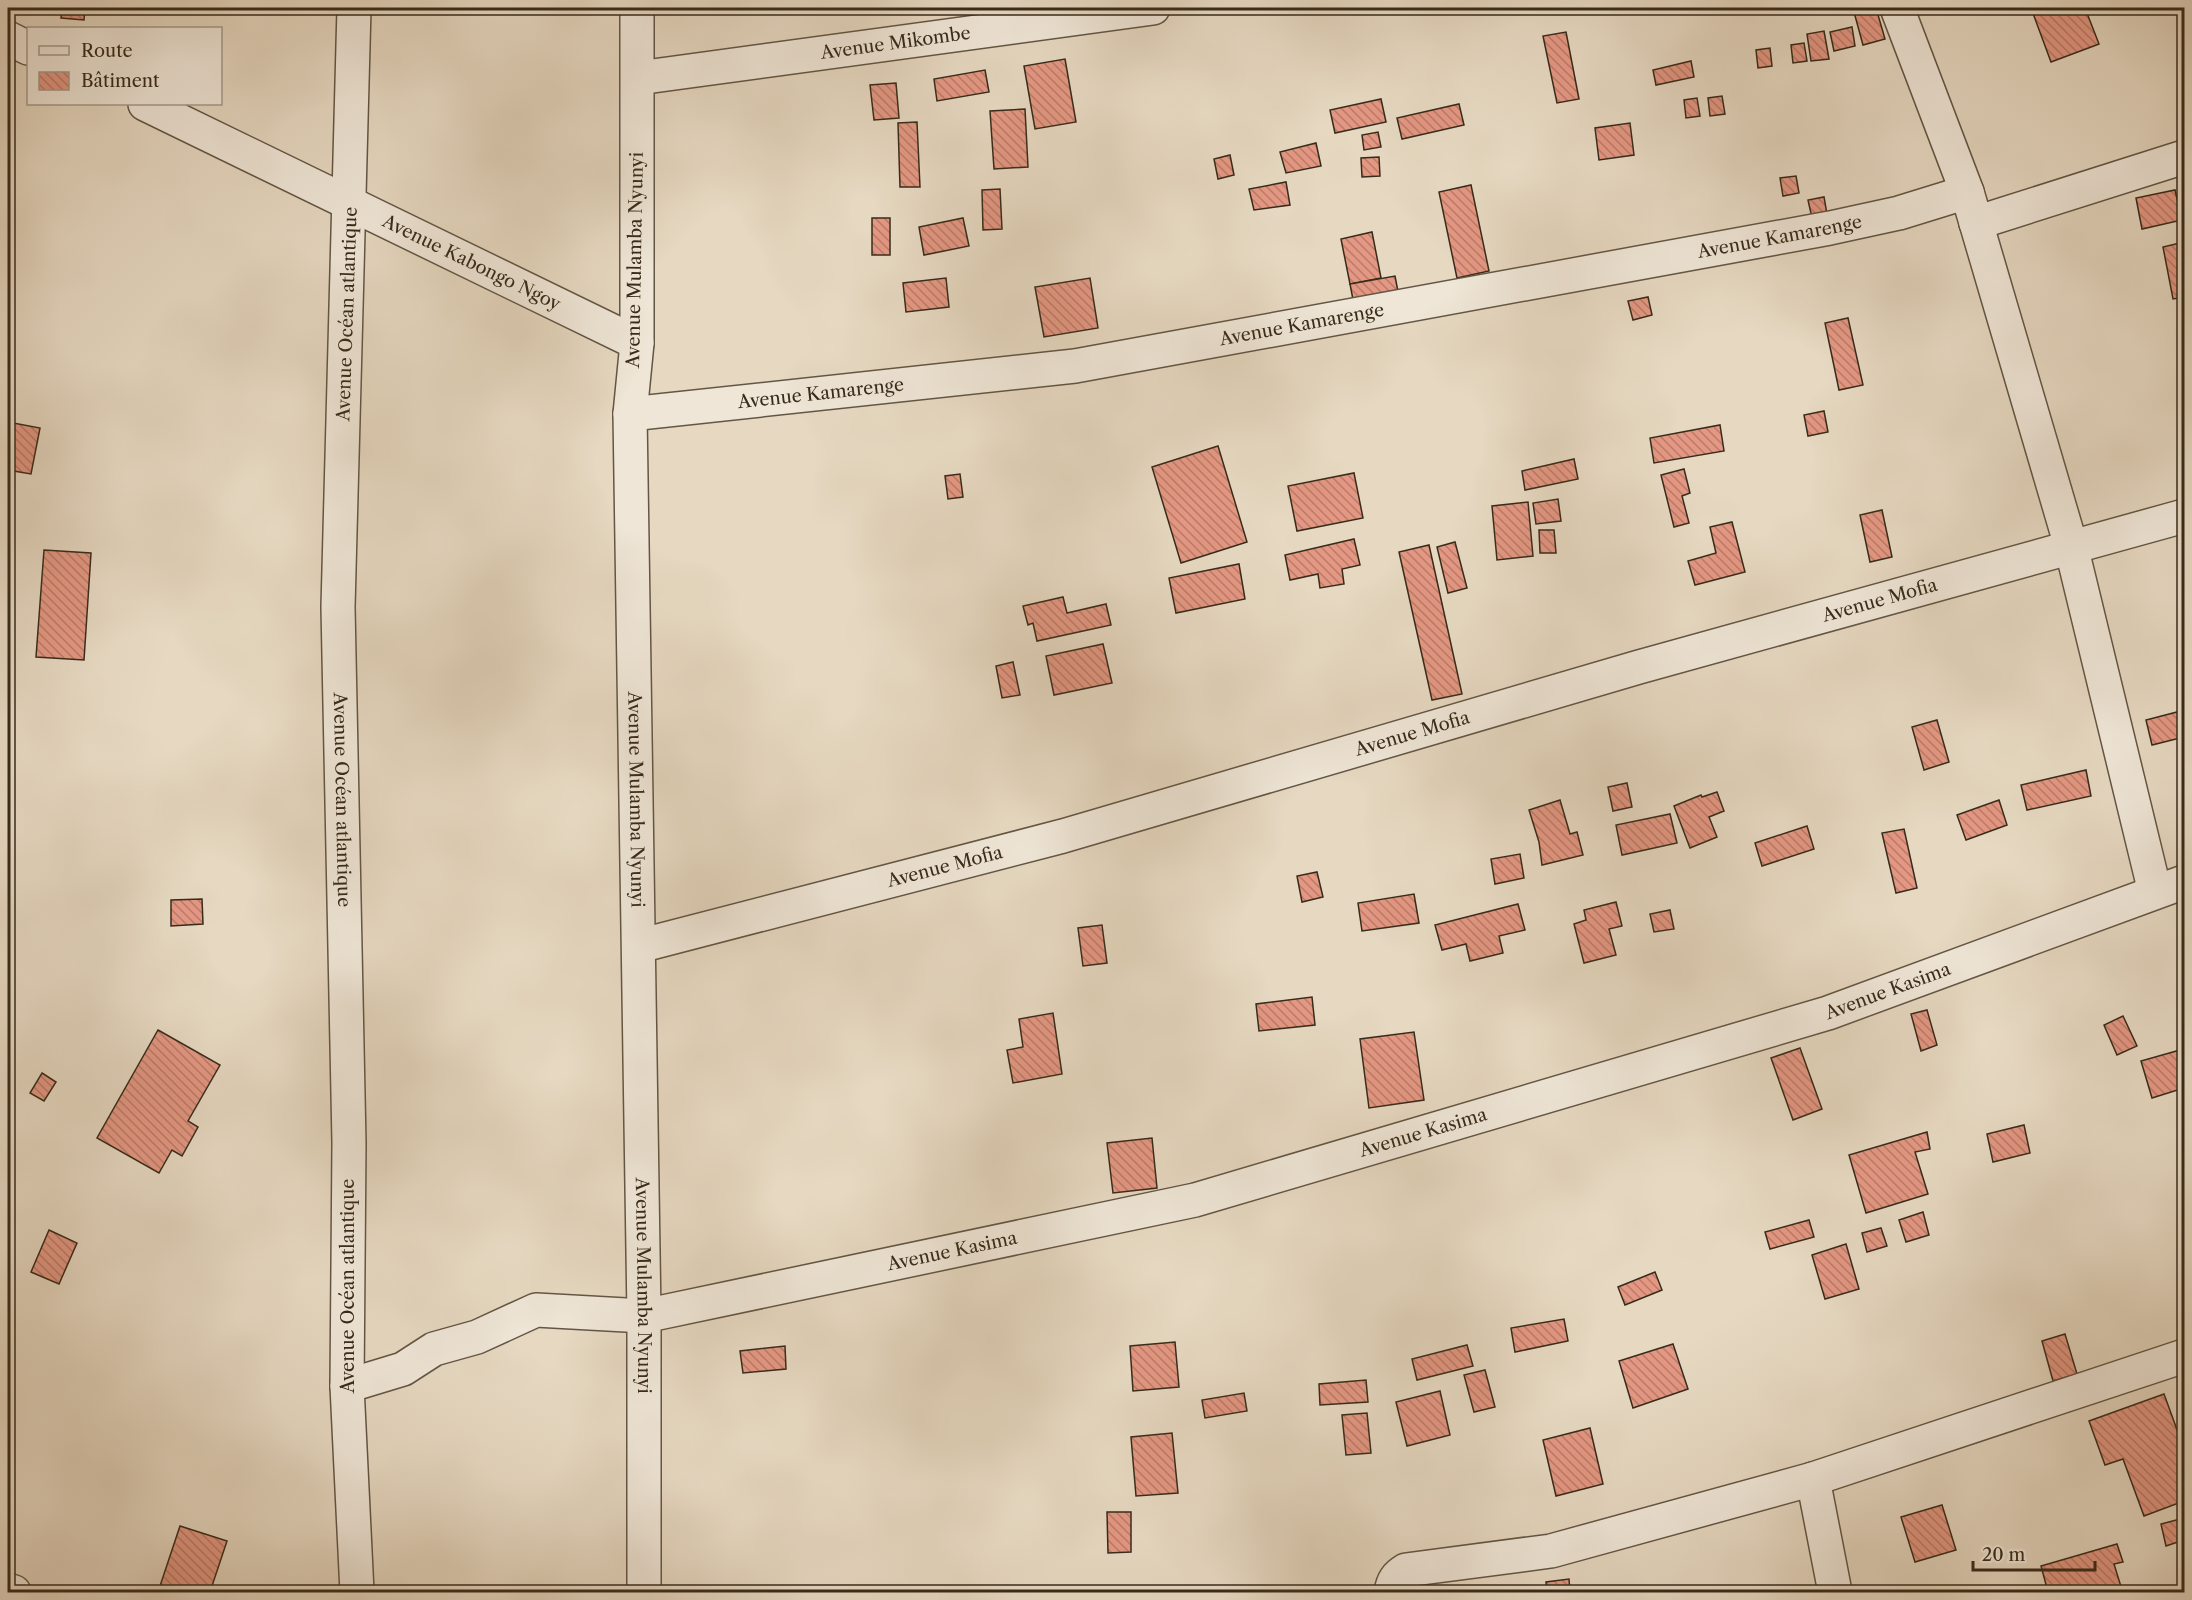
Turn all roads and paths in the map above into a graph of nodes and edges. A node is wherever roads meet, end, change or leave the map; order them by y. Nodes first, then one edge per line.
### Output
1 (354, 8) edge
2 (637, 8) edge
3 (1153, 8) edge
4 (1897, 8) edge
5 (8, 38) edge
6 (27, 48) edge
7 (638, 78) junction
8 (147, 105) edge
9 (2184, 157) edge
10 (1967, 192) junction
11 (350, 204) junction
12 (1976, 223) junction
13 (637, 343) junction
14 (630, 414) junction
15 (2184, 516) edge
16 (2071, 546) junction
17 (2170, 887) edge
18 (639, 946) junction
19 (644, 1316) junction
20 (2184, 1356) edge
21 (347, 1386) junction
22 (1813, 1479) junction
23 (8, 1590) edge
24 (14, 1593) edge
25 (357, 1593) edge
26 (644, 1593) edge
27 (1391, 1593) edge
28 (1835, 1593) edge

1 - 11 street, Avenue Océan atlantique
2 - 7 street, Avenue Mulamba Nyunyi
3 - 7 street, Avenue Mikombe
4 - 10 street
5 - 6 street
7 - 13 street, Avenue Mulamba Nyunyi
8 - 11 street, Avenue Kabongo Ngoy
9 - 12 street
10 - 12 street
10 - 14 street, Avenue Kamarenge
11 - 13 street, Avenue Kabongo Ngoy
11 - 21 street, Avenue Océan atlantique
12 - 16 street
13 - 14 street, Avenue Mulamba Nyunyi
14 - 18 street, Avenue Mulamba Nyunyi
15 - 16 street, Avenue Mofia
16 - 17 street
16 - 18 street, Avenue Mofia
17 - 19 street, Avenue Kasima
18 - 19 street, Avenue Mulamba Nyunyi
19 - 21 street, Avenue Kasima
19 - 26 street, Avenue Mulamba Nyunyi
20 - 22 street
21 - 25 street, Avenue Océan atlantique
22 - 27 street
22 - 28 street
23 - 24 street

